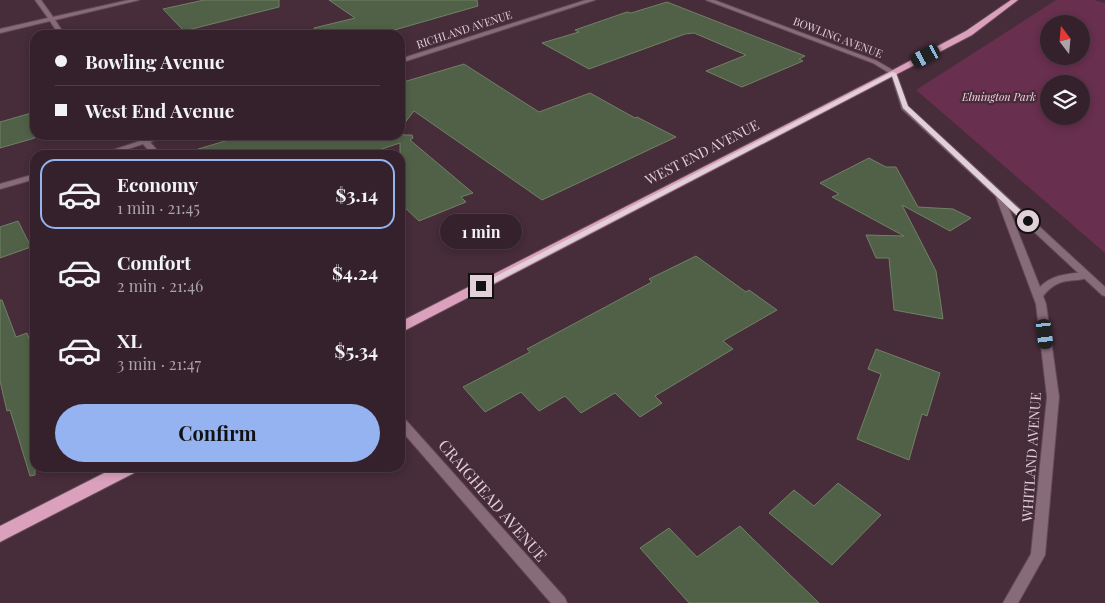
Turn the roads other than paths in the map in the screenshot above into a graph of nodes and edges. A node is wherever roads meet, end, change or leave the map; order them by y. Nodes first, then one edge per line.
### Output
1 (38, 0) edge
2 (136, 0) edge
3 (592, 0) edge
4 (709, 0) edge
5 (1016, 0) edge
6 (50, 20) junction
7 (58, 30) edge
8 (0, 31) edge
9 (405, 59) edge
10 (894, 73) junction
11 (137, 140) edge
12 (144, 140) edge
13 (114, 150) edge
14 (153, 150) edge
15 (30, 178) edge
16 (0, 187) edge
17 (999, 194) junction
18 (1086, 275) junction
19 (1105, 293) edge
20 (1038, 296) junction
21 (405, 325) edge
22 (405, 427) edge
23 (120, 472) edge
24 (0, 534) edge
25 (560, 603) edge
26 (1010, 603) edge

1 - 6 street
2 - 6 street
3 - 9 street, RICHLAND AVENUE
4 - 10 street, BOWLING AVENUE
5 - 10 main road, WEST END AVENUE
6 - 7 street
6 - 8 street
10 - 17 street, BOWLING AVENUE
10 - 21 main road, WEST END AVENUE
11 - 13 street
12 - 14 street
15 - 16 street
17 - 18 street, BOWLING AVENUE
17 - 20 street, WHITLAND AVENUE
18 - 19 street, BOWLING AVENUE
18 - 20 street
20 - 26 street, WHITLAND AVENUE
22 - 25 street, CRAIGHEAD AVENUE
23 - 24 main road

